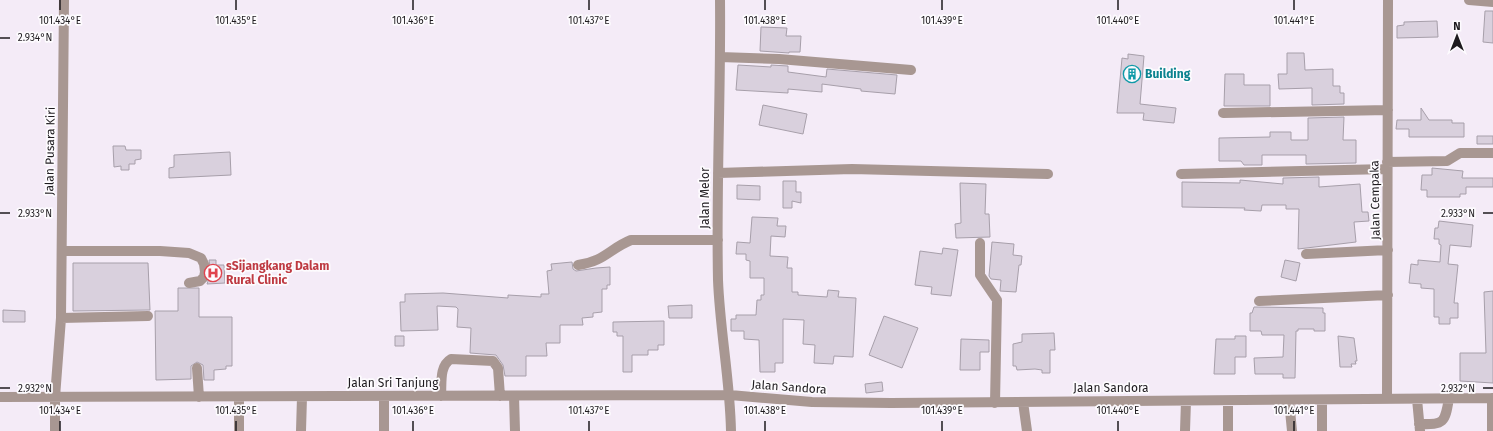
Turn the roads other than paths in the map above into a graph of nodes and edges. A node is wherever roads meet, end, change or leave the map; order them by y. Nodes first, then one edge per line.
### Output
1 (64, 0) edge
2 (720, 0) edge
3 (1388, 0) edge
4 (1469, 0) edge
5 (1493, 2) edge
6 (720, 57) junction
7 (911, 70) dead end
8 (1388, 110) junction
9 (1223, 113) dead end
10 (1493, 153) edge
11 (1387, 165) junction
12 (718, 173) junction
13 (1048, 174) dead end
14 (1181, 174) dead end
15 (718, 240) junction
16 (980, 243) dead end
17 (1384, 250) junction
18 (62, 251) junction
19 (1306, 254) dead end
20 (578, 265) dead end
21 (189, 283) dead end
22 (1388, 295) junction
23 (1259, 300) dead end
24 (148, 316) dead end
25 (61, 318) junction
26 (197, 368) dead end
27 (730, 395) junction
28 (384, 396) junction
29 (441, 396) junction
30 (500, 396) junction
31 (0, 397) edge
32 (55, 397) junction
33 (199, 397) junction
34 (239, 397) junction
35 (302, 397) junction
36 (1449, 398) junction
37 (1493, 398) edge
38 (1387, 399) junction
39 (1417, 399) junction
40 (514, 400) junction
41 (1322, 400) junction
42 (1228, 401) junction
43 (995, 403) junction
44 (1186, 404) junction
45 (1289, 404) junction
46 (1024, 406) junction
47 (1186, 428) edge
48 (1420, 428) edge
49 (55, 431) edge
50 (239, 431) edge
51 (301, 431) edge
52 (384, 431) edge
53 (515, 431) edge
54 (731, 431) edge
55 (1027, 431) edge
56 (1228, 431) edge
57 (1292, 431) edge
58 (1322, 431) edge
59 (1492, 431) edge

1 - 18 street, Jalan Pusara Kiri
2 - 6 street, Jalan Melor
3 - 8 street, Jalan Cempaka
4 - 5 street
6 - 7 street
6 - 12 street, Jalan Melor
8 - 9 street
8 - 11 street, Jalan Cempaka
10 - 11 street
11 - 14 street
11 - 17 street, Jalan Cempaka
12 - 13 street
12 - 15 street, Jalan Melor
15 - 20 street
15 - 27 street, Jalan Melor
16 - 43 street
17 - 19 street
17 - 22 street, Jalan Cempaka
18 - 21 street
18 - 25 street, Jalan Pusara Kiri
22 - 23 street
22 - 38 street, Jalan Cempaka
24 - 25 street
25 - 32 street, Jalan Pusara Kiri
26 - 33 street
27 - 40 street, Jalan Sri Tanjung
27 - 43 street, Jalan Sandora
27 - 54 street, Jalan Melor
28 - 29 street, Jalan Sri Tanjung
28 - 35 street, Jalan Sri Tanjung
28 - 52 street
29 - 30 street, Jalan Sri Tanjung
29 - 30 street
30 - 40 street, Jalan Sri Tanjung
31 - 32 street, Jalan Sri Tanjung
32 - 33 street, Jalan Sri Tanjung
32 - 49 street, Jalan Pusara Kiri
33 - 34 street, Jalan Sri Tanjung
34 - 35 street, Jalan Sri Tanjung
34 - 50 street
35 - 51 street
36 - 37 street, Jalan Sandora
36 - 39 street, Jalan Sandora
36 - 48 street
37 - 59 street
38 - 39 street, Jalan Sandora
38 - 41 street, Jalan Sandora
39 - 48 street
40 - 53 street
41 - 45 street, Jalan Sandora
41 - 58 street
42 - 44 street, Jalan Sandora
42 - 45 street, Jalan Sandora
42 - 56 street
43 - 46 street, Jalan Sandora
44 - 46 street, Jalan Sandora
44 - 47 street
45 - 57 street
46 - 55 street

